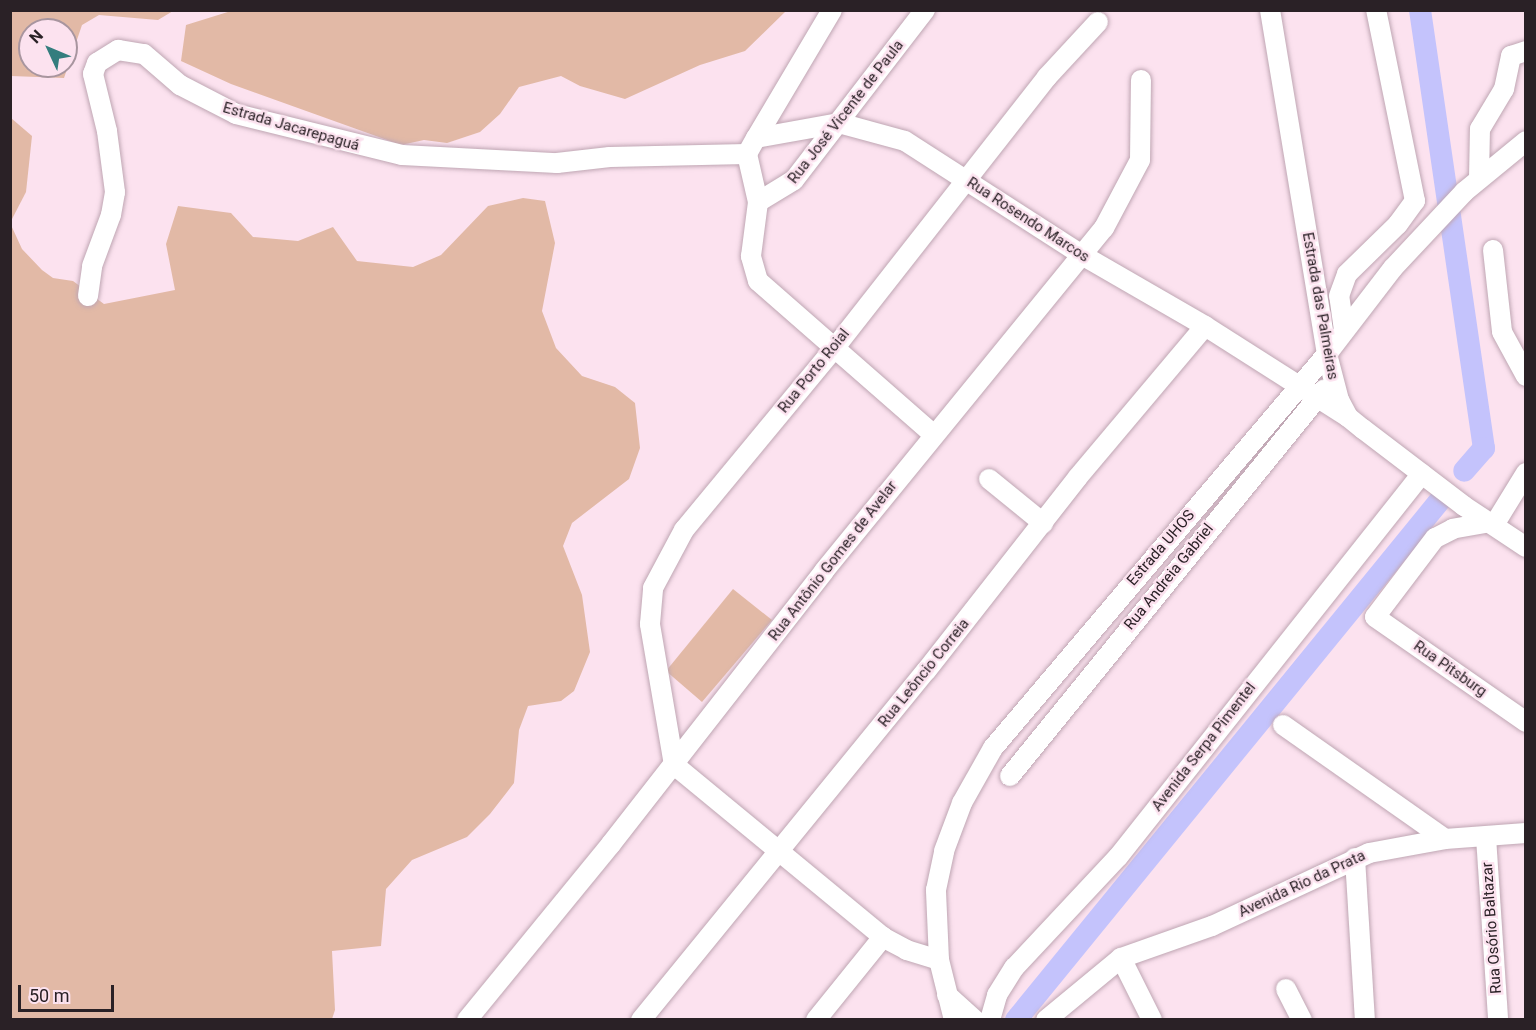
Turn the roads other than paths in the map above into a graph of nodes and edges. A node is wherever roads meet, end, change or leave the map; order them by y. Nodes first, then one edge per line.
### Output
1 (832, 10) edge
2 (925, 10) edge
3 (1270, 10) edge
4 (1376, 10) edge
5 (1098, 22) dead end
6 (1526, 51) edge
7 (1141, 80) dead end
8 (839, 123) junction
9 (1526, 141) edge
10 (751, 146) junction
11 (1479, 179) junction
12 (966, 180) junction
13 (758, 202) junction
14 (1493, 250) dead end
15 (1082, 255) junction
16 (88, 296) dead end
17 (1205, 326) junction
18 (1344, 330) junction
19 (833, 350) junction
20 (1327, 354) junction
21 (1526, 376) edge
22 (1332, 380) junction
23 (1299, 386) junction
24 (1317, 397) junction
25 (1348, 417) junction
26 (934, 435) junction
27 (1526, 473) edge
28 (1422, 474) junction
29 (989, 479) dead end
30 (1043, 523) junction
31 (1492, 524) junction
32 (1526, 547) edge
33 (1526, 722) edge
34 (1283, 725) dead end
35 (674, 765) junction
36 (1010, 776) dead end
37 (1526, 833) edge
38 (1486, 837) junction
39 (1445, 839) junction
40 (778, 850) junction
41 (1355, 858) junction
42 (884, 937) junction
43 (1121, 958) junction
44 (939, 960) junction
45 (1286, 989) dead end
46 (945, 993) junction
47 (467, 1020) edge
48 (640, 1020) edge
49 (816, 1020) edge
50 (954, 1020) edge
51 (975, 1020) edge
52 (990, 1020) edge
53 (1046, 1020) edge
54 (1152, 1020) edge
55 (1302, 1020) edge
56 (1365, 1020) edge
57 (1498, 1020) edge

1 - 10 street
2 - 8 street, Rua José Vicente de Paula
3 - 20 street, Estrada das Palmeiras
4 - 18 street
5 - 12 street, Rua Porto Roial
6 - 11 street
7 - 15 street, Rua Antônio Gomes de Avelar
8 - 10 street, Rua Rosendo Marcos
8 - 12 street, Rua Rosendo Marcos
8 - 13 street, Rua José Vicente de Paula
9 - 11 street, Estrada UHOS
10 - 13 street
10 - 16 street, Estrada Jacarepaguá
11 - 18 street, Estrada UHOS
12 - 15 street, Rua Rosendo Marcos
12 - 19 street, Rua Porto Roial
13 - 19 street
14 - 21 street
15 - 17 street, Rua Rosendo Marcos
15 - 26 street, Rua Antônio Gomes de Avelar
17 - 23 street, Rua Rosendo Marcos
17 - 30 street, Rua Leôncio Correia
18 - 20 street, Estrada UHOS
19 - 26 street
19 - 35 street, Rua Porto Roial
20 - 22 street, Estrada das Palmeiras
20 - 23 street, Estrada UHOS
22 - 24 street, Rua Andreia Gabriel
22 - 25 street, Estrada das Palmeiras
23 - 24 street, Rua Rosendo Marcos
23 - 44 street, Estrada UHOS
24 - 25 street, Rua Rosendo Marcos
24 - 36 street, Rua Andreia Gabriel
25 - 28 street, Estrada das Palmeiras
26 - 35 street, Rua Antônio Gomes de Avelar
27 - 31 street
28 - 31 street, Estrada das Palmeiras
28 - 52 street, Avenida Serpa Pimentel
29 - 30 street
30 - 40 street, Rua Leôncio Correia
31 - 32 street, Estrada das Palmeiras
31 - 33 street, Rua Pitsburg
34 - 39 street
35 - 40 street
35 - 47 street, Rua Antônio Gomes de Avelar
37 - 38 street, Avenida Rio da Prata
38 - 39 street, Avenida Rio da Prata
38 - 57 street, Rua Osório Baltazar
39 - 41 street, Avenida Rio da Prata
40 - 42 street
40 - 48 street, Rua Leôncio Correia
41 - 43 street, Avenida Rio da Prata
41 - 56 street
42 - 44 street
42 - 49 street
43 - 53 street
43 - 54 street
44 - 46 street, Estrada UHOS
45 - 55 street
46 - 50 street, Estrada UHOS
46 - 51 street

